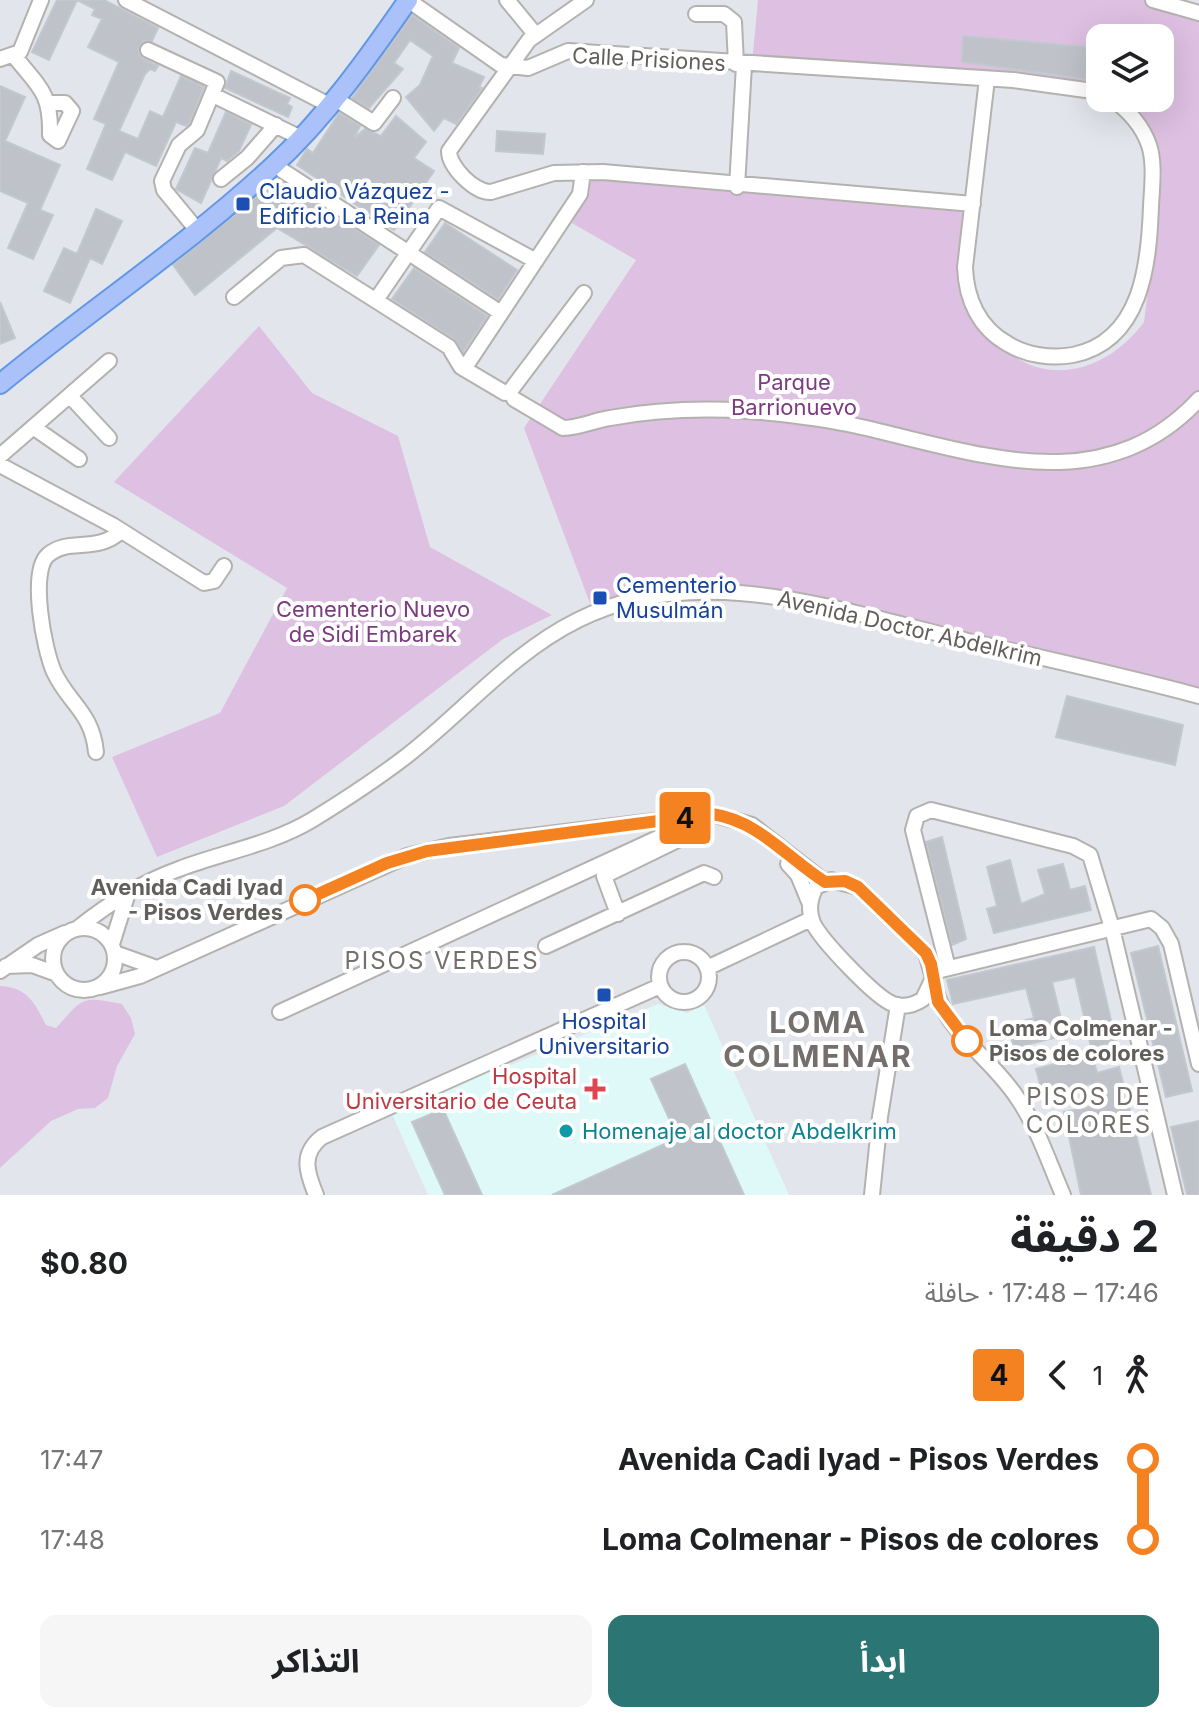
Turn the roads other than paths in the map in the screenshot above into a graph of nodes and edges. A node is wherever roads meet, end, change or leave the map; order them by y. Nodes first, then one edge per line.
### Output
1 (41, 0) edge
2 (126, 0) edge
3 (408, 0) edge
4 (507, 0) edge
5 (586, 0) edge
6 (1153, 0) edge
7 (1194, 8) edge
8 (696, 14) dead end
9 (535, 34) junction
10 (148, 50) dead end
11 (8, 58) edge
12 (740, 65) junction
13 (508, 66) junction
14 (987, 79) junction
15 (1086, 90) edge
16 (213, 95) junction
17 (393, 98) dead end
18 (332, 102) junction
19 (49, 103) dead end
20 (1128, 112) edge
21 (276, 125) junction
22 (301, 138) junction
23 (274, 165) junction
24 (583, 172) junction
25 (221, 179) dead end
26 (737, 187) junction
27 (973, 204) junction
28 (197, 230) junction
29 (406, 252) junction
30 (536, 261) junction
31 (584, 293) dead end
32 (234, 297) dead end
33 (376, 300) junction
34 (501, 313) junction
35 (109, 361) dead end
36 (464, 369) junction
37 (0, 384) edge
38 (70, 396) junction
39 (514, 399) dead end
40 (1199, 399) edge
41 (33, 427) junction
42 (109, 438) dead end
43 (0, 456) edge
44 (79, 459) dead end
45 (0, 465) edge
46 (121, 531) junction
47 (224, 566) dead end
48 (1199, 696) edge
49 (96, 752) dead end
50 (752, 825) junction
51 (714, 877) dead end
52 (825, 882) junction
53 (128, 893) junction
54 (811, 911) junction
55 (618, 914) junction
56 (1112, 928) junction
57 (74, 930) junction
58 (546, 946) dead end
59 (113, 948) junction
60 (154, 967) junction
61 (3, 968) edge
62 (707, 968) junction
63 (938, 973) junction
64 (57, 974) junction
65 (660, 986) junction
66 (100, 987) junction
67 (905, 1005) junction
68 (280, 1012) dead end
69 (949, 1021) junction
70 (1199, 1064) edge
71 (316, 1195) edge
72 (872, 1195) edge
73 (1063, 1195) edge
74 (1175, 1195) edge

1 - 11 street
2 - 18 street
3 - 13 street
3 - 18 main road
4 - 9 street
5 - 9 street
6 - 7 street
8 - 12 street
9 - 13 street
10 - 16 street
11 - 19 street
12 - 13 street, Calle Prisiones
12 - 14 street, Calle Prisiones
12 - 26 street
13 - 24 street
14 - 15 street, Calle Prisiones
14 - 27 street
16 - 21 street
16 - 28 street
17 - 18 street
18 - 22 main road
20 - 27 street
21 - 22 street
21 - 25 street
22 - 23 main road
23 - 28 main road
23 - 29 street
24 - 26 street
24 - 30 street
26 - 27 street
28 - 37 main road
29 - 30 street
29 - 33 street
29 - 34 street
30 - 34 street
31 - 36 street
32 - 33 street
33 - 36 street
34 - 36 street
35 - 38 street
38 - 41 street
38 - 42 street
39 - 40 street
41 - 43 street
41 - 44 street
45 - 46 street
46 - 47 street
46 - 49 street
48 - 53 street, Avenida Doctor Abdelkrim
50 - 52 street
50 - 54 street
50 - 60 street
51 - 55 street
52 - 54 street
52 - 63 street
53 - 57 street, Avenida Doctor Abdelkrim
53 - 59 street
54 - 62 street
54 - 67 street
55 - 58 street
55 - 68 street
56 - 63 street
56 - 63 street
56 - 70 street
56 - 74 street
57 - 59 street
57 - 61 street, Avenida Doctor Abdelkrim
57 - 64 street
59 - 60 street
59 - 66 street
60 - 66 street
61 - 64 street, Avenida Doctor Abdelkrim
62 - 65 street
62 - 65 street
63 - 67 street
63 - 69 street
64 - 66 street
65 - 71 street
67 - 69 street
67 - 72 street
69 - 73 street

